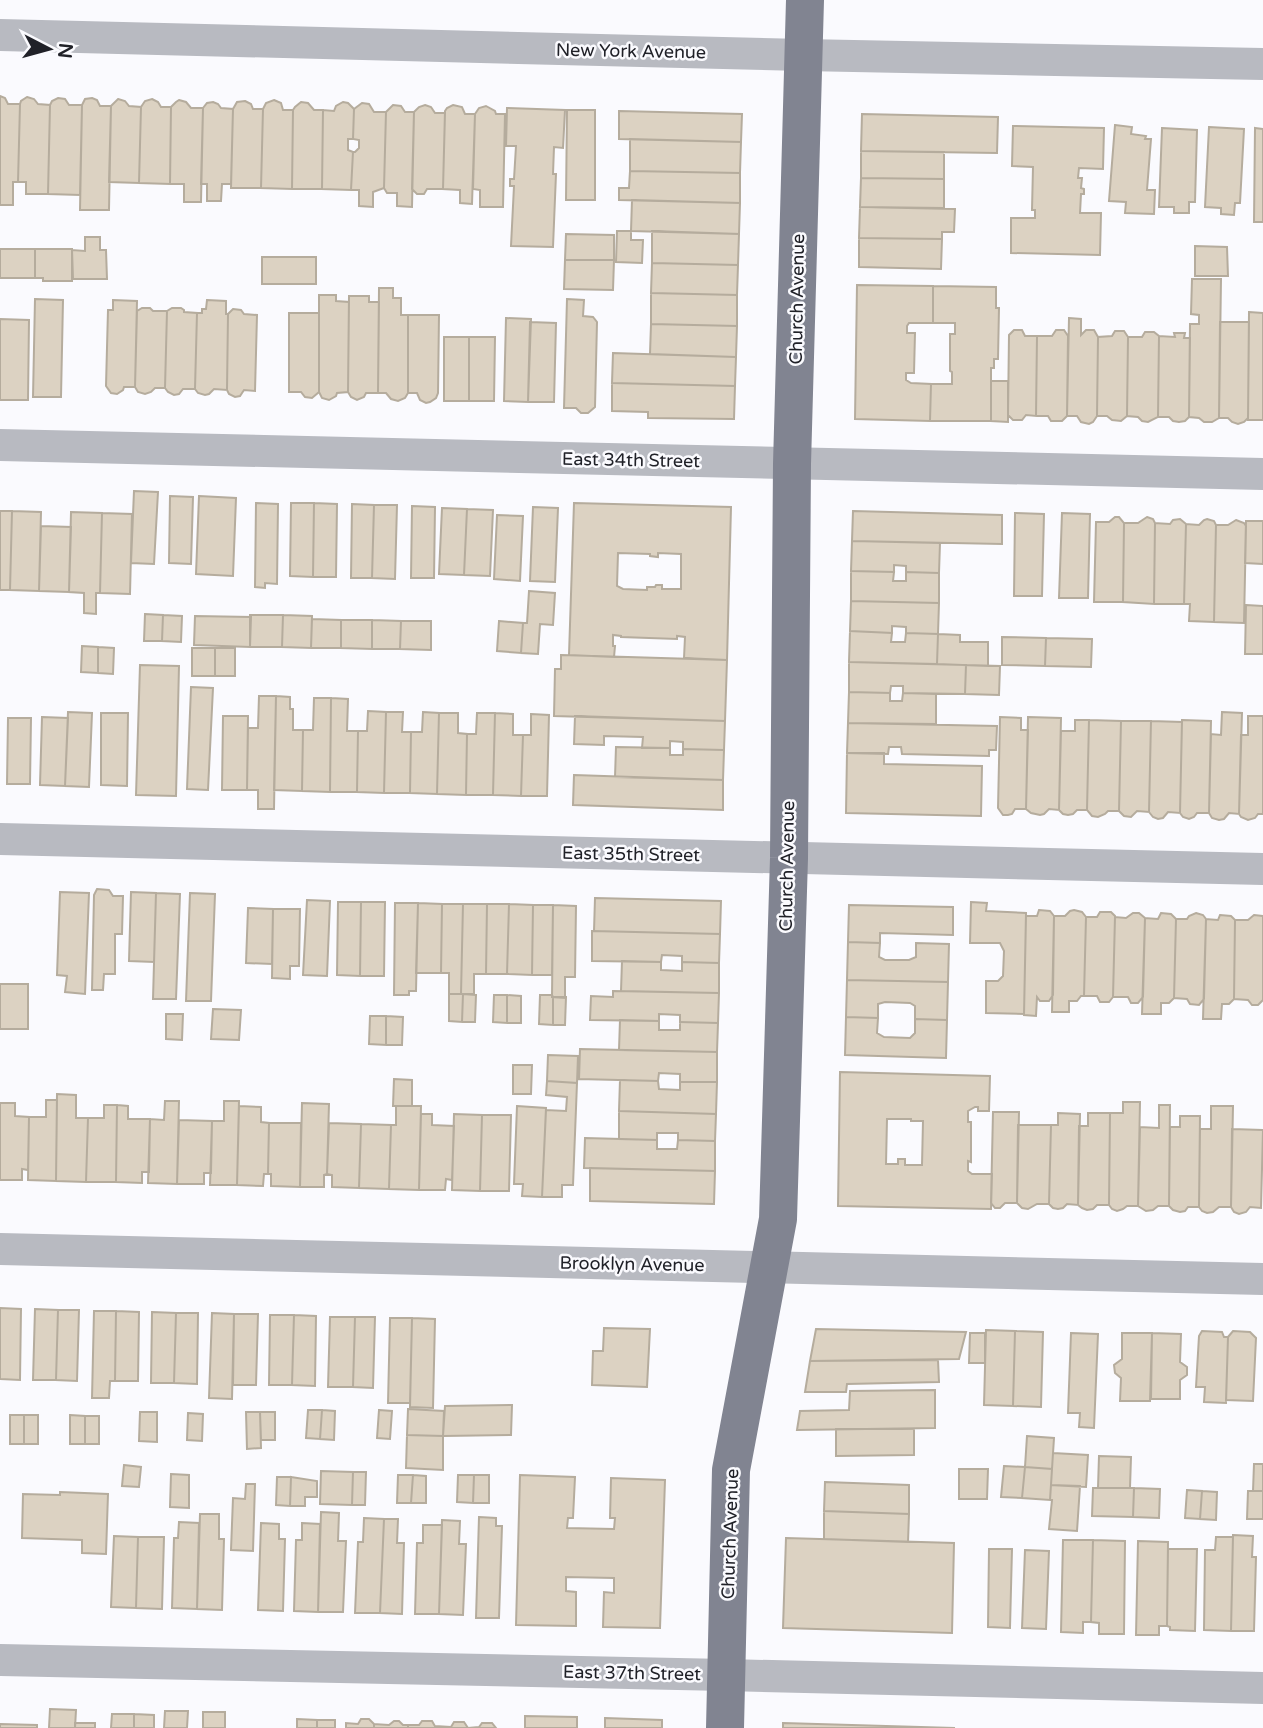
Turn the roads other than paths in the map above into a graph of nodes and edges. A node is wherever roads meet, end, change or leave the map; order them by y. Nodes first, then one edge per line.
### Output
1 (805, 0) edge
2 (0, 35) edge
3 (803, 55) junction
4 (1263, 64) edge
5 (0, 445) edge
6 (792, 464) junction
7 (1263, 474) edge
8 (0, 839) edge
9 (789, 858) junction
10 (1263, 869) edge
11 (0, 1250) edge
12 (769, 1267) junction
13 (1263, 1279) edge
14 (0, 1660) edge
15 (726, 1675) junction
16 (1263, 1688) edge
17 (725, 1728) edge

1 - 3 main road, Church Avenue
2 - 3 street, New York Avenue
3 - 4 street, New York Avenue
3 - 6 main road, Church Avenue
5 - 6 street, East 34th Street
6 - 7 street, East 34th Street
6 - 9 main road, Church Avenue
8 - 9 street, East 35th Street
9 - 10 street, East 35th Street
9 - 12 main road, Church Avenue
11 - 12 street, Brooklyn Avenue
12 - 13 street, Brooklyn Avenue
12 - 15 main road, Church Avenue
14 - 15 street, East 37th Street
15 - 16 street, East 37th Street
15 - 17 main road, Church Avenue

